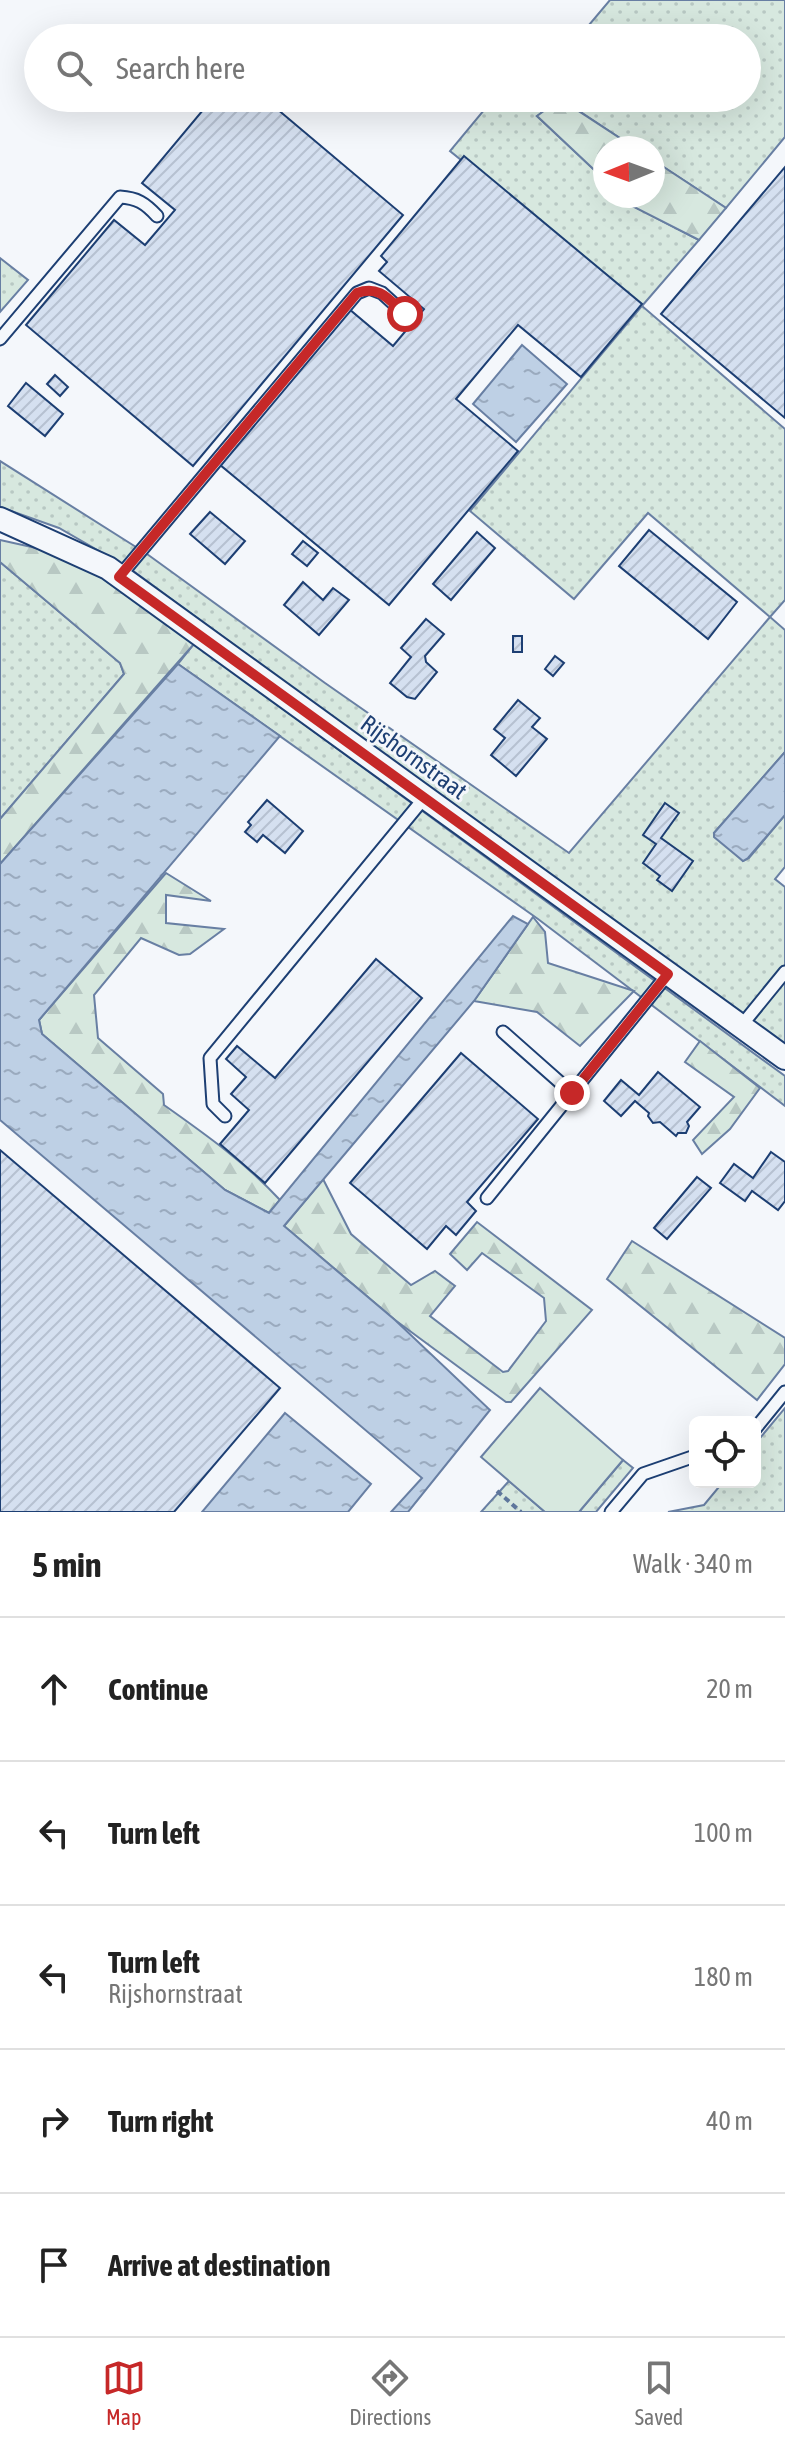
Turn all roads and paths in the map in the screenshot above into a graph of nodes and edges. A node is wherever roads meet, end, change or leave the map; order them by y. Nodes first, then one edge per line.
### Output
1 (157, 216) dead end
2 (405, 314) dead end
3 (0, 339) edge
4 (0, 519) edge
5 (119, 577) junction
6 (425, 797) junction
7 (785, 972) edge
8 (668, 974) junction
9 (741, 1026) junction
10 (503, 1032) dead end
11 (785, 1058) edge
12 (572, 1093) junction
13 (225, 1116) dead end
14 (487, 1198) dead end
15 (785, 1392) edge
16 (761, 1422) edge
17 (689, 1458) edge
18 (497, 1491) dead end
19 (521, 1512) edge
20 (611, 1512) edge

1 - 3 lane
2 - 5 lane
4 - 5 street, Rijshornstraat
5 - 6 street, Rijshornstraat
6 - 8 street, Rijshornstraat
6 - 13 lane
7 - 9 lane
8 - 9 street, Rijshornstraat
8 - 12 lane
9 - 11 street, Rijshornstraat
10 - 12 lane
12 - 14 lane
15 - 16 lane
17 - 20 lane
18 - 19 path

